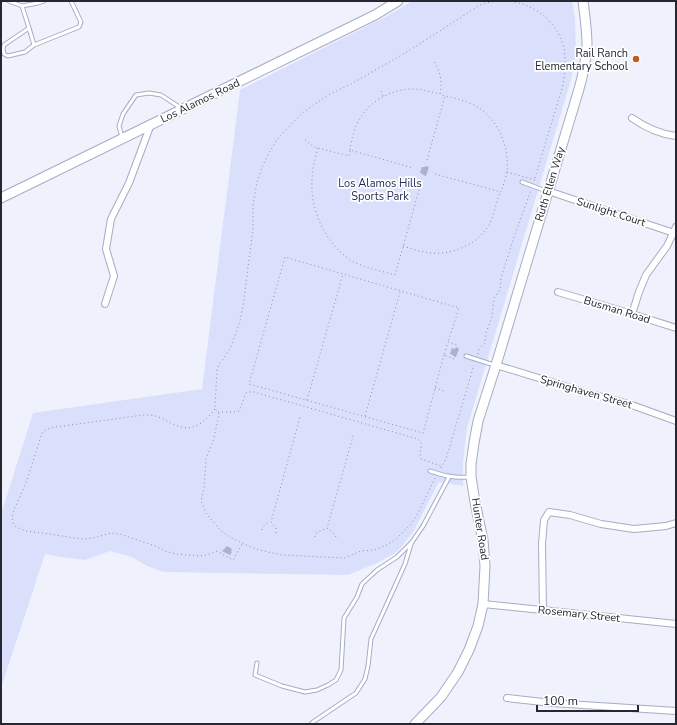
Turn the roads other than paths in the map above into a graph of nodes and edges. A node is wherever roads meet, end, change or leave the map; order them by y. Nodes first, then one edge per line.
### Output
1 (9, 1) edge
2 (44, 1) edge
3 (71, 1) edge
4 (398, 1) edge
5 (583, 1) edge
6 (22, 6) junction
7 (29, 28) junction
8 (34, 45) junction
9 (183, 109) junction
10 (632, 118) dead end
11 (151, 124) junction
12 (676, 136) edge
13 (122, 138) junction
14 (522, 182) dead end
15 (548, 191) junction
16 (1, 198) edge
17 (675, 230) edge
18 (558, 292) dead end
19 (105, 304) dead end
20 (632, 314) junction
21 (676, 328) edge
22 (466, 356) dead end
23 (496, 365) junction
24 (676, 421) edge
25 (430, 471) dead end
26 (449, 476) junction
27 (471, 477) junction
28 (676, 523) edge
29 (412, 542) junction
30 (483, 604) junction
31 (543, 610) junction
32 (676, 624) edge
33 (257, 663) dead end
34 (507, 698) dead end
35 (676, 711) edge
36 (311, 724) edge
37 (414, 724) edge

1 - 6 lane
2 - 6 lane
3 - 8 lane
4 - 9 street, Los Alamos Road
5 - 15 street, Ruth Ellen Way
6 - 7 lane
7 - 8 lane
7 - 8 lane
9 - 11 street, Los Alamos Road
9 - 13 lane
10 - 12 street
11 - 13 street, Los Alamos Road
11 - 19 street
13 - 16 street, Los Alamos Road
14 - 15 lane
15 - 17 street, Sunlight Court
15 - 23 street, Ruth Ellen Way
17 - 20 street
18 - 20 street, Busman Road
20 - 21 street, Busman Road
22 - 23 lane
23 - 24 street, Springhaven Street
23 - 27 street, Hunter Road
25 - 26 lane
26 - 27 lane
26 - 29 lane
27 - 30 street, Hunter Road
28 - 31 street
29 - 33 lane
29 - 36 lane
30 - 31 street, Rosemary Street
30 - 37 street, Hunter Road
31 - 32 street, Rosemary Street
34 - 35 street

